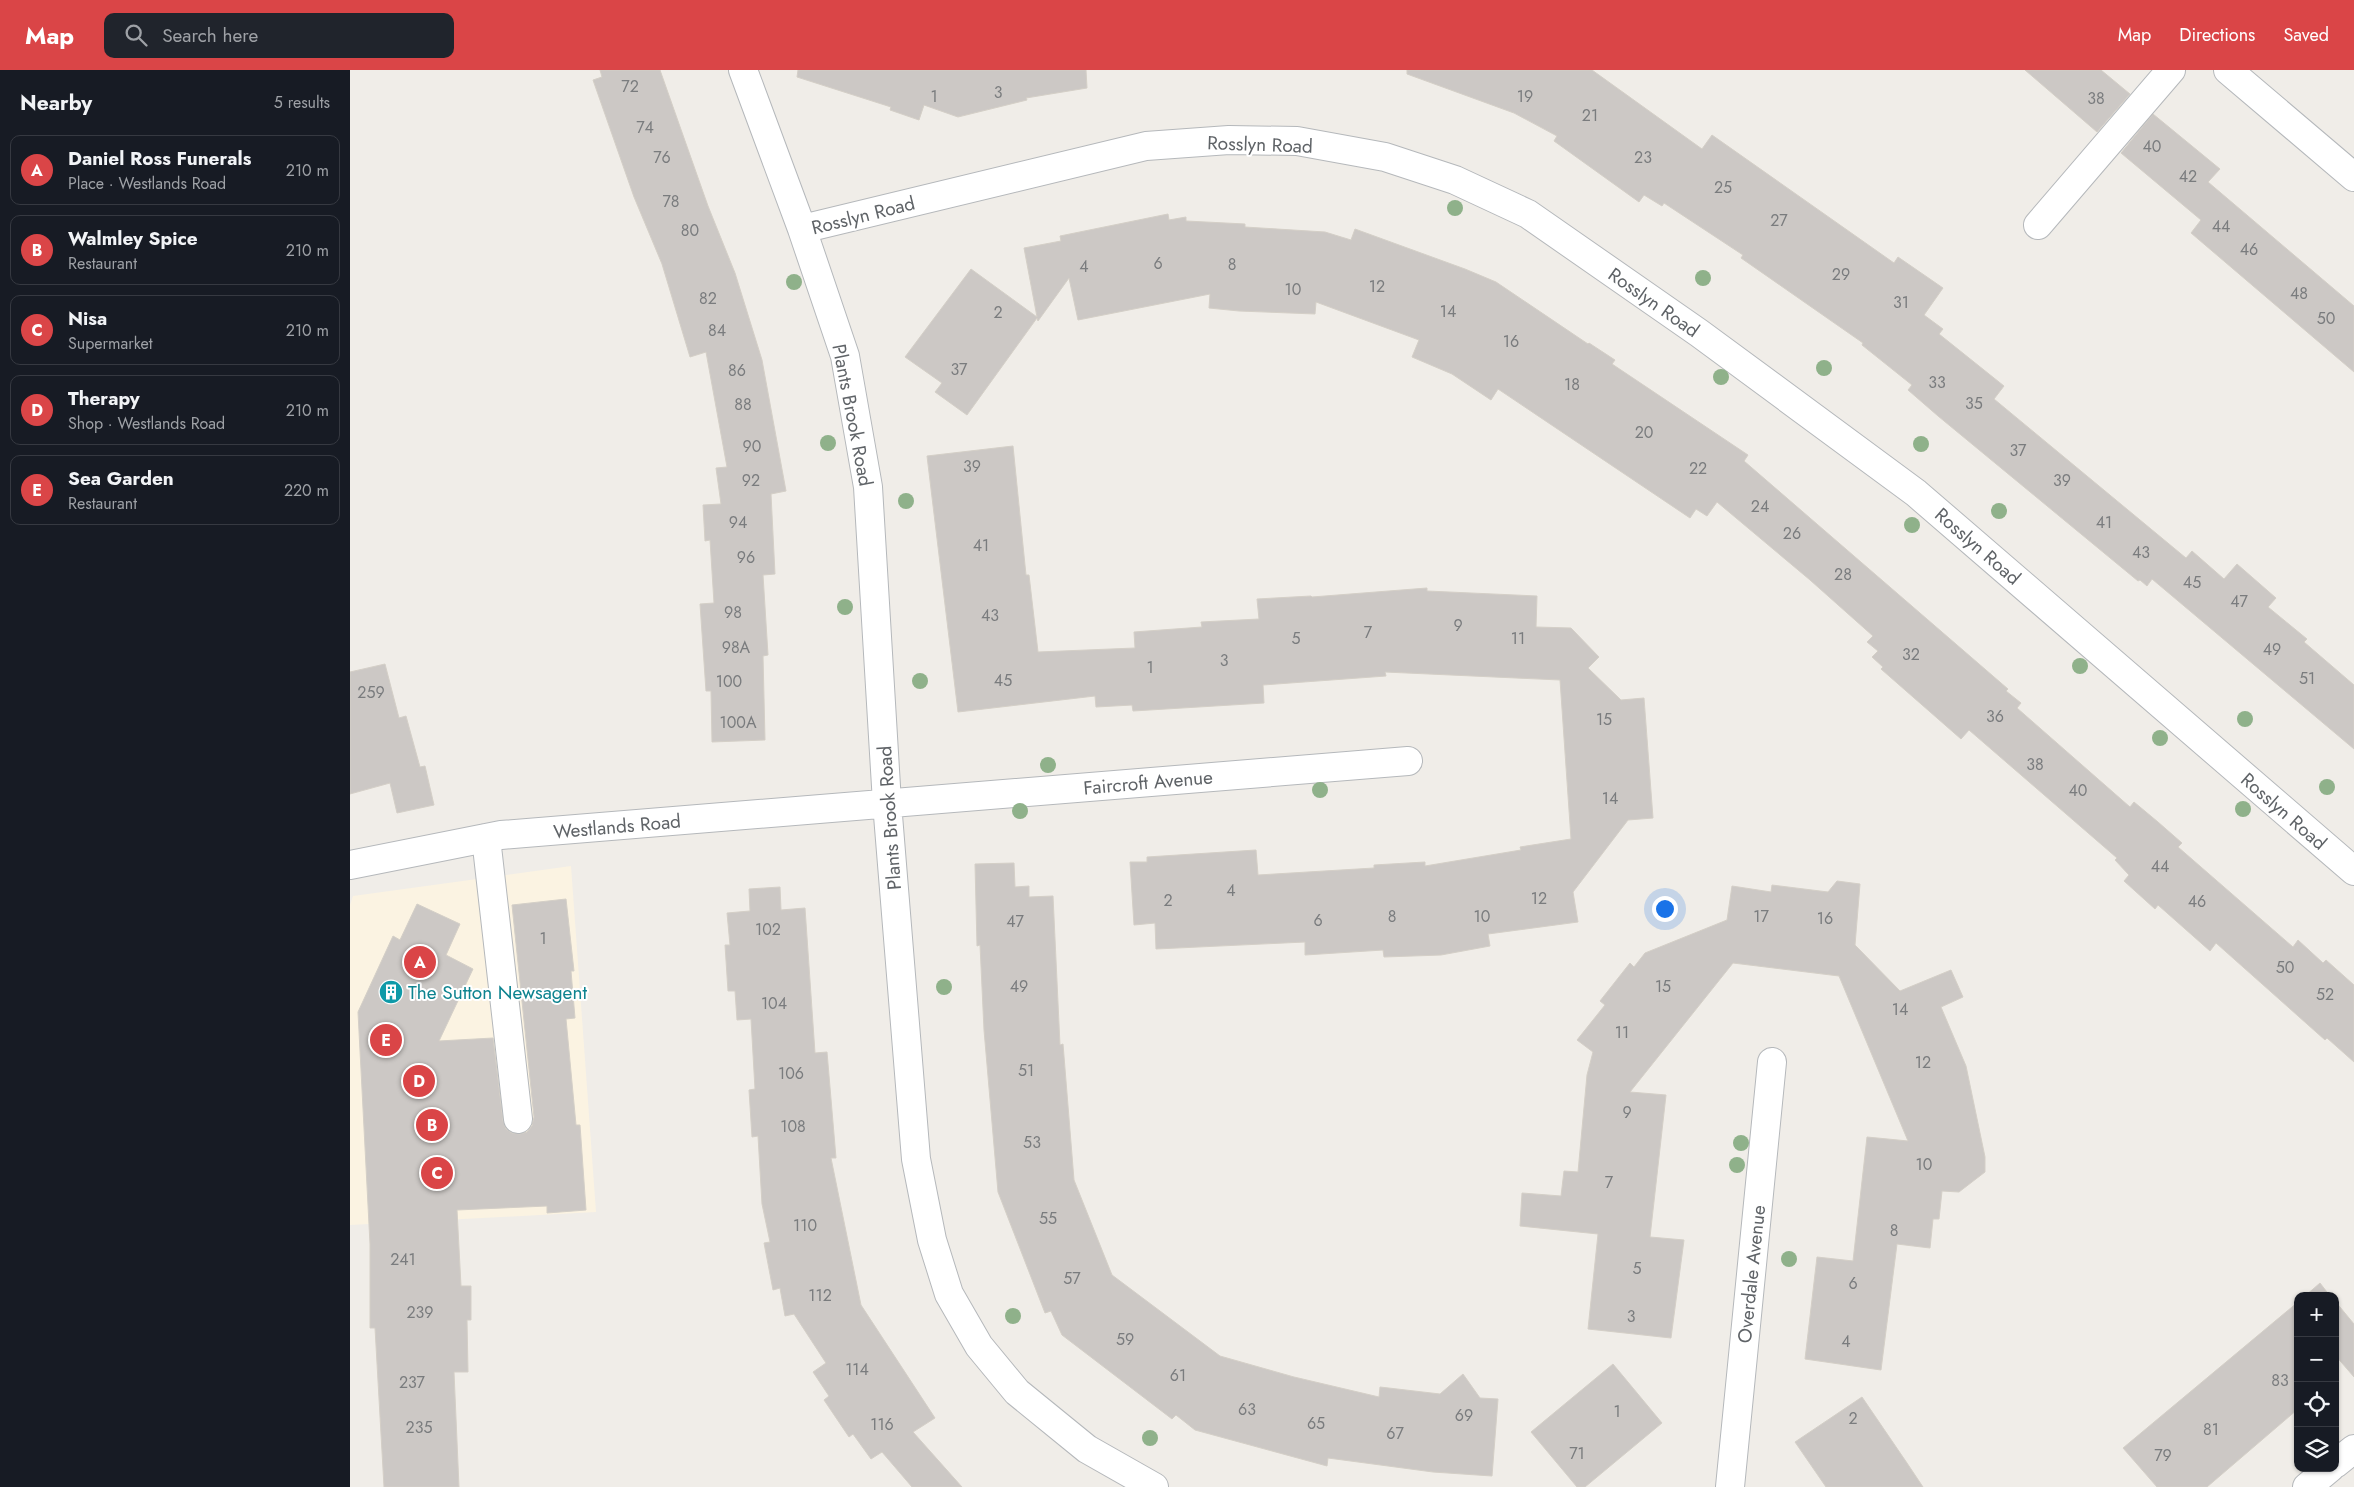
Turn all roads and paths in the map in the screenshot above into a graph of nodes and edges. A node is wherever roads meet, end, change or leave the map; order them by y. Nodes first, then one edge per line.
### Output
1 (742, 70) edge
2 (2171, 70) edge
3 (2228, 70) edge
4 (2354, 177) edge
5 (2038, 225) dead end
6 (802, 229) junction
7 (1408, 761) dead end
8 (887, 803) junction
9 (486, 838) junction
10 (350, 865) edge
11 (2354, 872) edge
12 (1772, 1062) dead end
13 (518, 1118) dead end
14 (2354, 1449) edge
15 (2339, 1461) edge
16 (2325, 1472) edge
17 (1154, 1487) edge
18 (1730, 1487) edge
19 (2307, 1487) edge

1 - 6 street, Plants Brook Road
2 - 5 street
3 - 4 street
6 - 8 street, Plants Brook Road
6 - 11 street, Rosslyn Road
7 - 8 street, Faircroft Avenue
8 - 9 street, Westlands Road
8 - 17 street, Plants Brook Road
9 - 10 street, Westlands Road
9 - 13 street
12 - 18 street, Overdale Avenue
14 - 15 street
16 - 19 street

